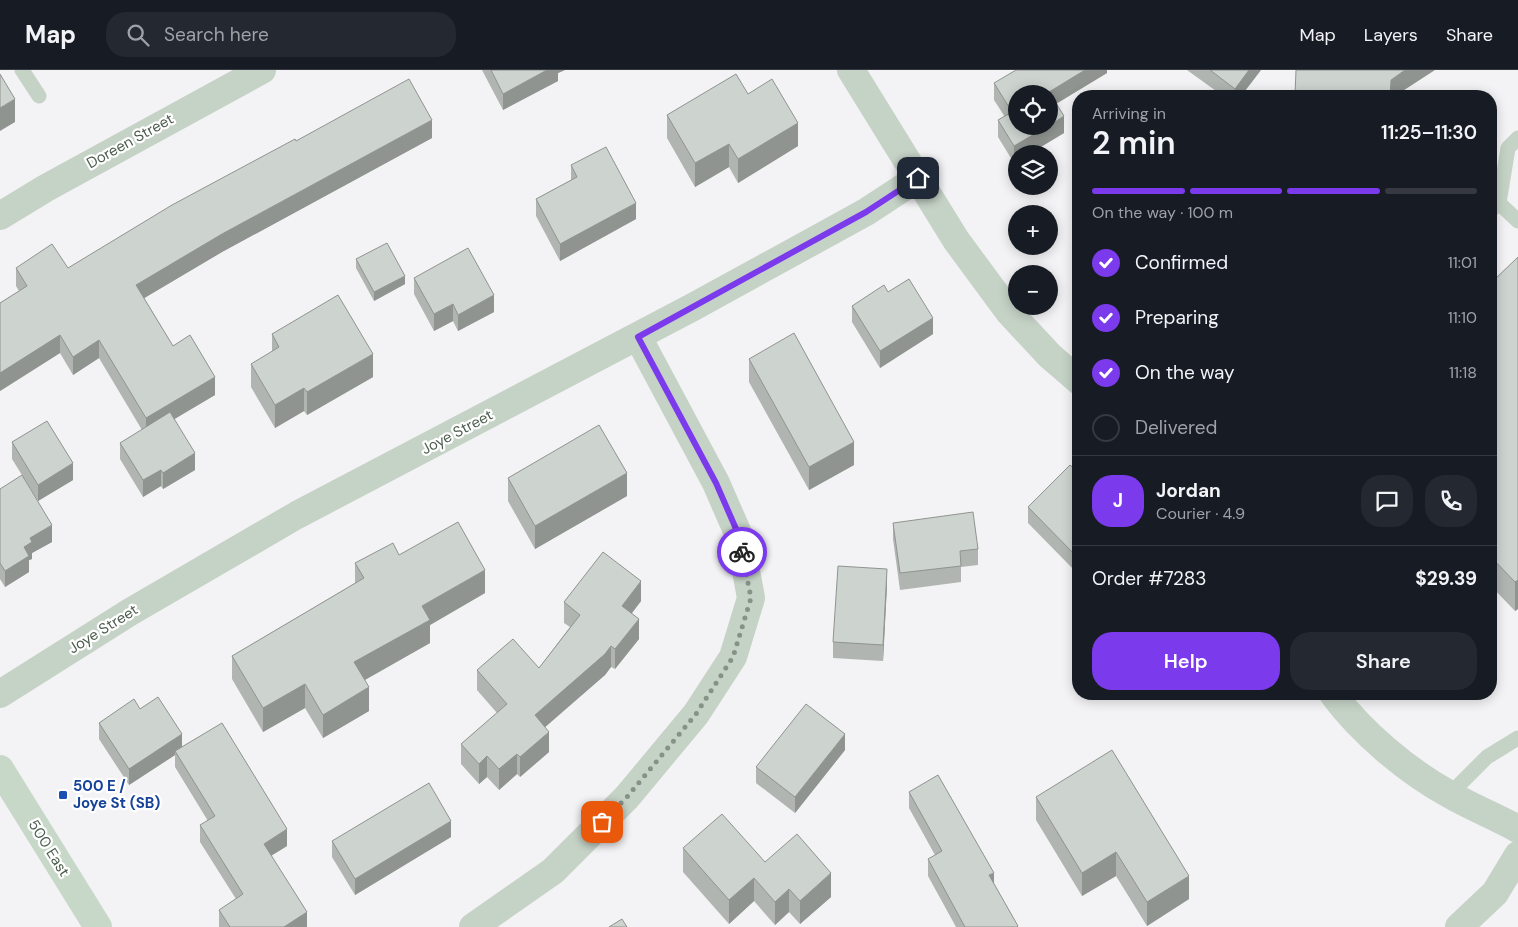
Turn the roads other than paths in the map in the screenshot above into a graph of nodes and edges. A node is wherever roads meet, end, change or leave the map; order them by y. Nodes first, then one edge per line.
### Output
1 (22, 70) edge
2 (262, 70) edge
3 (851, 70) edge
4 (38, 96) dead end
5 (1518, 138) edge
6 (918, 178) junction
7 (1497, 197) edge
8 (1497, 207) edge
9 (0, 216) edge
10 (1518, 221) edge
11 (638, 337) junction
12 (1072, 375) edge
13 (0, 694) edge
14 (1338, 700) edge
15 (1518, 738) edge
16 (0, 769) edge
17 (1449, 795) junction
18 (1518, 829) edge
19 (1518, 855) edge
20 (98, 927) edge
21 (473, 927) edge
22 (1459, 927) edge

1 - 4 lane
2 - 9 street, Doreen Street
3 - 6 street
5 - 7 lane
6 - 11 street, Joye Street
6 - 12 street
8 - 10 lane
11 - 13 street, Joye Street
11 - 21 street
14 - 17 street
15 - 17 lane
16 - 20 street, 500 East
17 - 18 street
19 - 22 street

